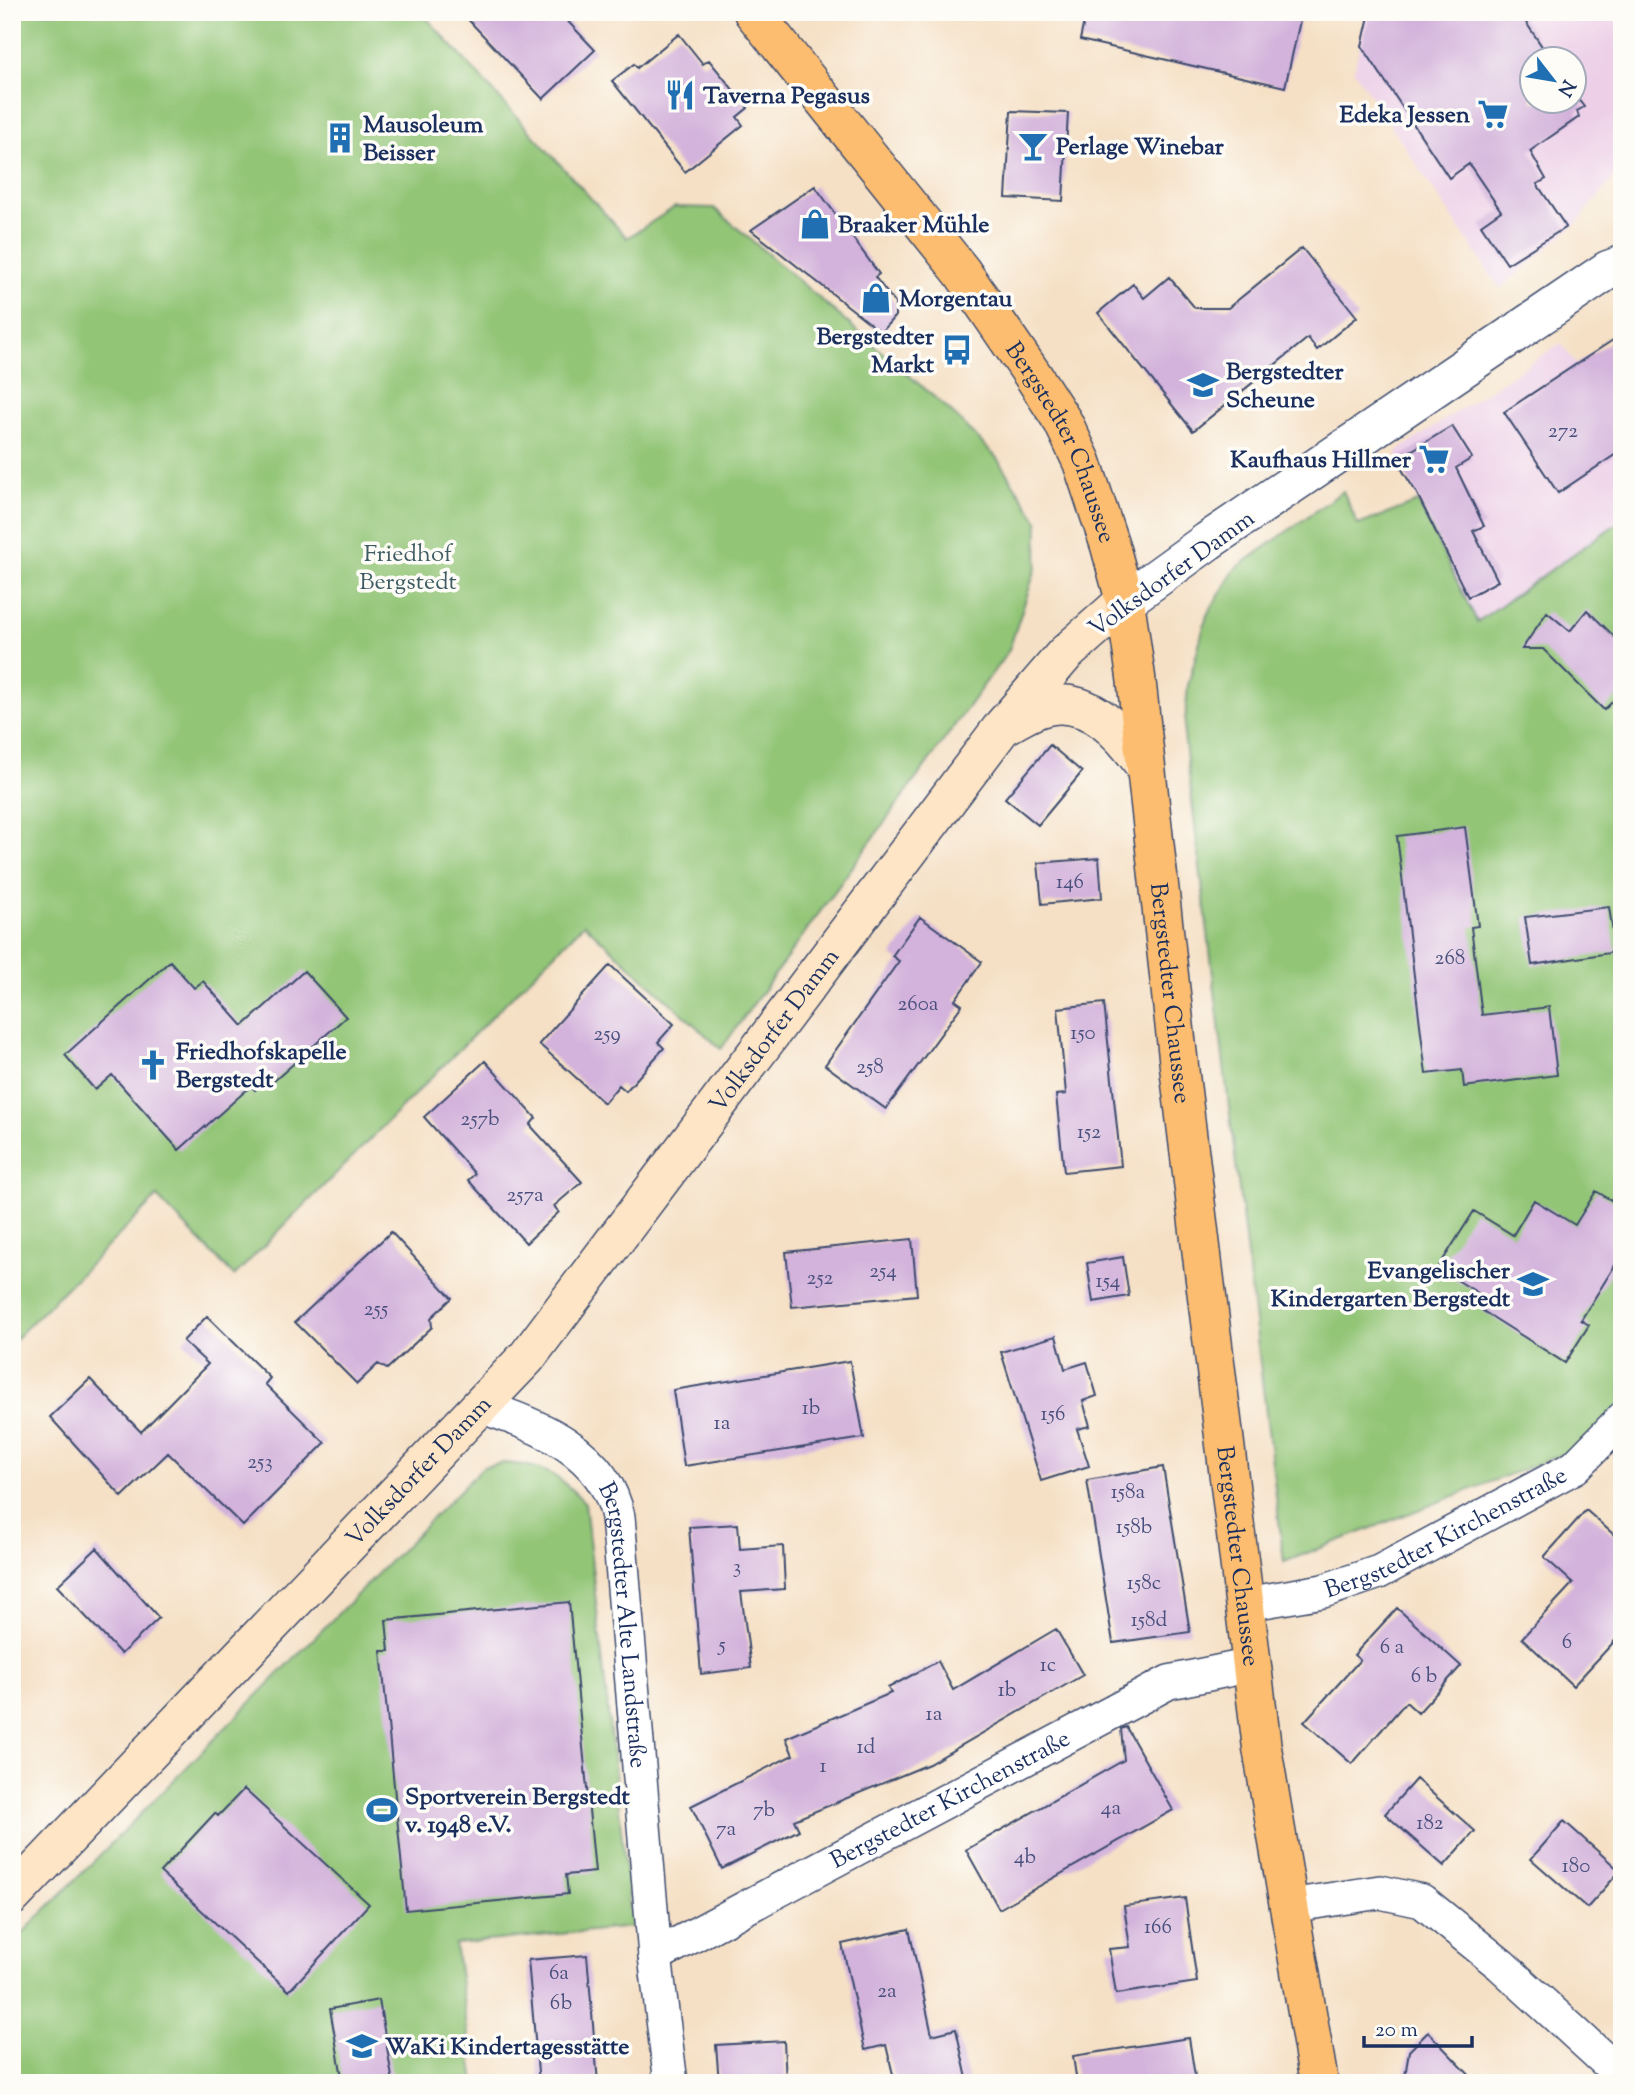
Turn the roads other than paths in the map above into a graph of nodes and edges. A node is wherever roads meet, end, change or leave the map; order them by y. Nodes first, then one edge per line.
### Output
1 (753, 12) edge
2 (1622, 265) edge
3 (1125, 601) junction
4 (1003, 726) junction
5 (1144, 765) junction
6 (482, 1407) junction
7 (1622, 1419) edge
8 (1246, 1604) junction
9 (1252, 1665) junction
10 (12, 1896) edge
11 (1289, 1906) junction
12 (655, 1956) junction
13 (1622, 2076) edge
14 (671, 2083) edge
15 (1319, 2083) edge

1 - 3 main road, Bergstedter Chaussee
2 - 3 street, Volksdorfer Damm
3 - 4 main road, Volksdorfer Damm
3 - 5 main road, Bergstedter Chaussee
4 - 5 main road
4 - 6 main road, Volksdorfer Damm
5 - 8 main road, Bergstedter Chaussee
6 - 10 main road, Volksdorfer Damm
6 - 12 street, Bergstedter Alte Landstraße
7 - 8 street, Bergstedter Kirchenstraße
8 - 9 main road, Bergstedter Chaussee
9 - 11 main road, Bergstedter Chaussee
9 - 12 street, Bergstedter Kirchenstraße
11 - 13 street
11 - 15 main road, Bergstedter Chaussee
12 - 14 street, Bergstedter Alte Landstraße

